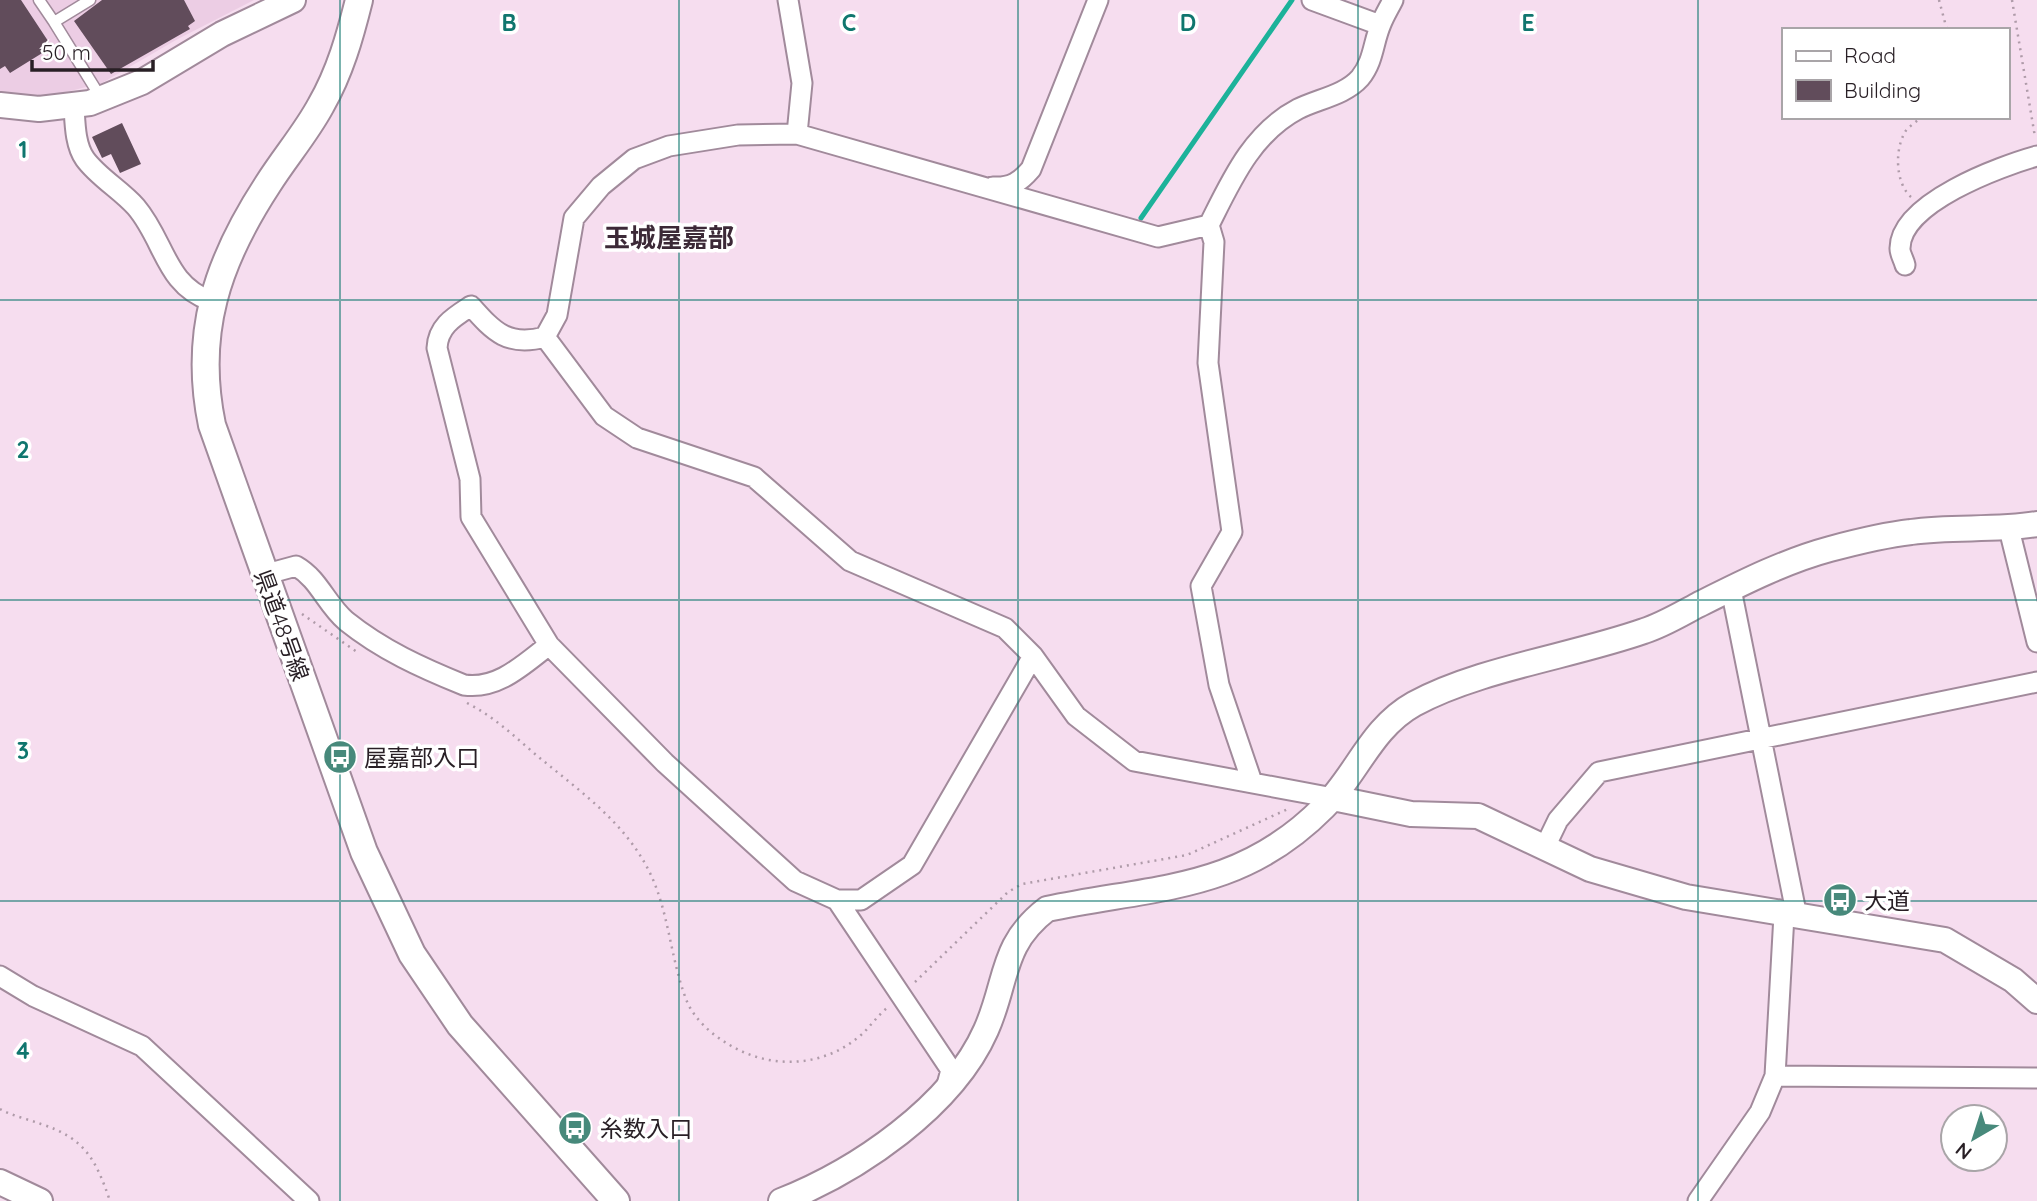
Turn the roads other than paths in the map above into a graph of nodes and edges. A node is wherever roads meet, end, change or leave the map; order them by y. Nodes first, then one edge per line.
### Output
1 (38, 0) edge
2 (90, 0) edge
3 (293, 0) edge
4 (359, 0) edge
5 (788, 0) edge
6 (1098, 0) edge
7 (1312, 0) edge
8 (1393, 0) edge
9 (54, 22) junction
10 (1380, 25) junction
11 (101, 98) junction
12 (0, 105) edge
13 (74, 107) junction
14 (797, 134) junction
15 (2036, 147) edge
16 (976, 185) junction
17 (1209, 225) junction
18 (1905, 265) dead end
19 (211, 301) junction
20 (545, 337) junction
21 (2037, 524) edge
22 (2009, 529) junction
23 (263, 575) junction
24 (1731, 589) junction
25 (2037, 642) edge
26 (549, 645) junction
27 (1033, 656) junction
28 (2037, 682) edge
29 (1763, 738) junction
30 (1252, 782) junction
31 (1333, 798) junction
32 (1544, 849) junction
33 (836, 900) junction
34 (1791, 916) junction
35 (0, 976) edge
36 (2037, 1001) edge
37 (1775, 1076) junction
38 (2037, 1077) edge
39 (947, 1085) junction
40 (0, 1182) edge
41 (40, 1201) edge
42 (309, 1201) edge
43 (616, 1201) edge
44 (781, 1201) edge
45 (1698, 1201) edge

1 - 9 lane
2 - 9 lane
3 - 11 street
4 - 19 main road, 県道48号線
5 - 14 street
6 - 16 street
7 - 10 street
8 - 10 street
9 - 11 lane
10 - 17 street
11 - 13 street
12 - 13 street
13 - 19 street
14 - 16 street
14 - 20 street
15 - 18 street
16 - 17 street
17 - 30 street
19 - 23 main road, 県道48号線
20 - 26 street
20 - 27 street
21 - 22 street
22 - 24 street
22 - 25 street
23 - 26 street
23 - 43 main road, 県道48号線
24 - 29 street
24 - 31 street
26 - 33 street
27 - 30 street
27 - 33 street
28 - 29 street
29 - 32 street
29 - 34 street
30 - 31 street
31 - 32 street
31 - 39 street
32 - 34 street
33 - 39 street
34 - 36 street
34 - 37 street
35 - 42 street
37 - 38 street
37 - 45 street
39 - 44 street
40 - 41 street

